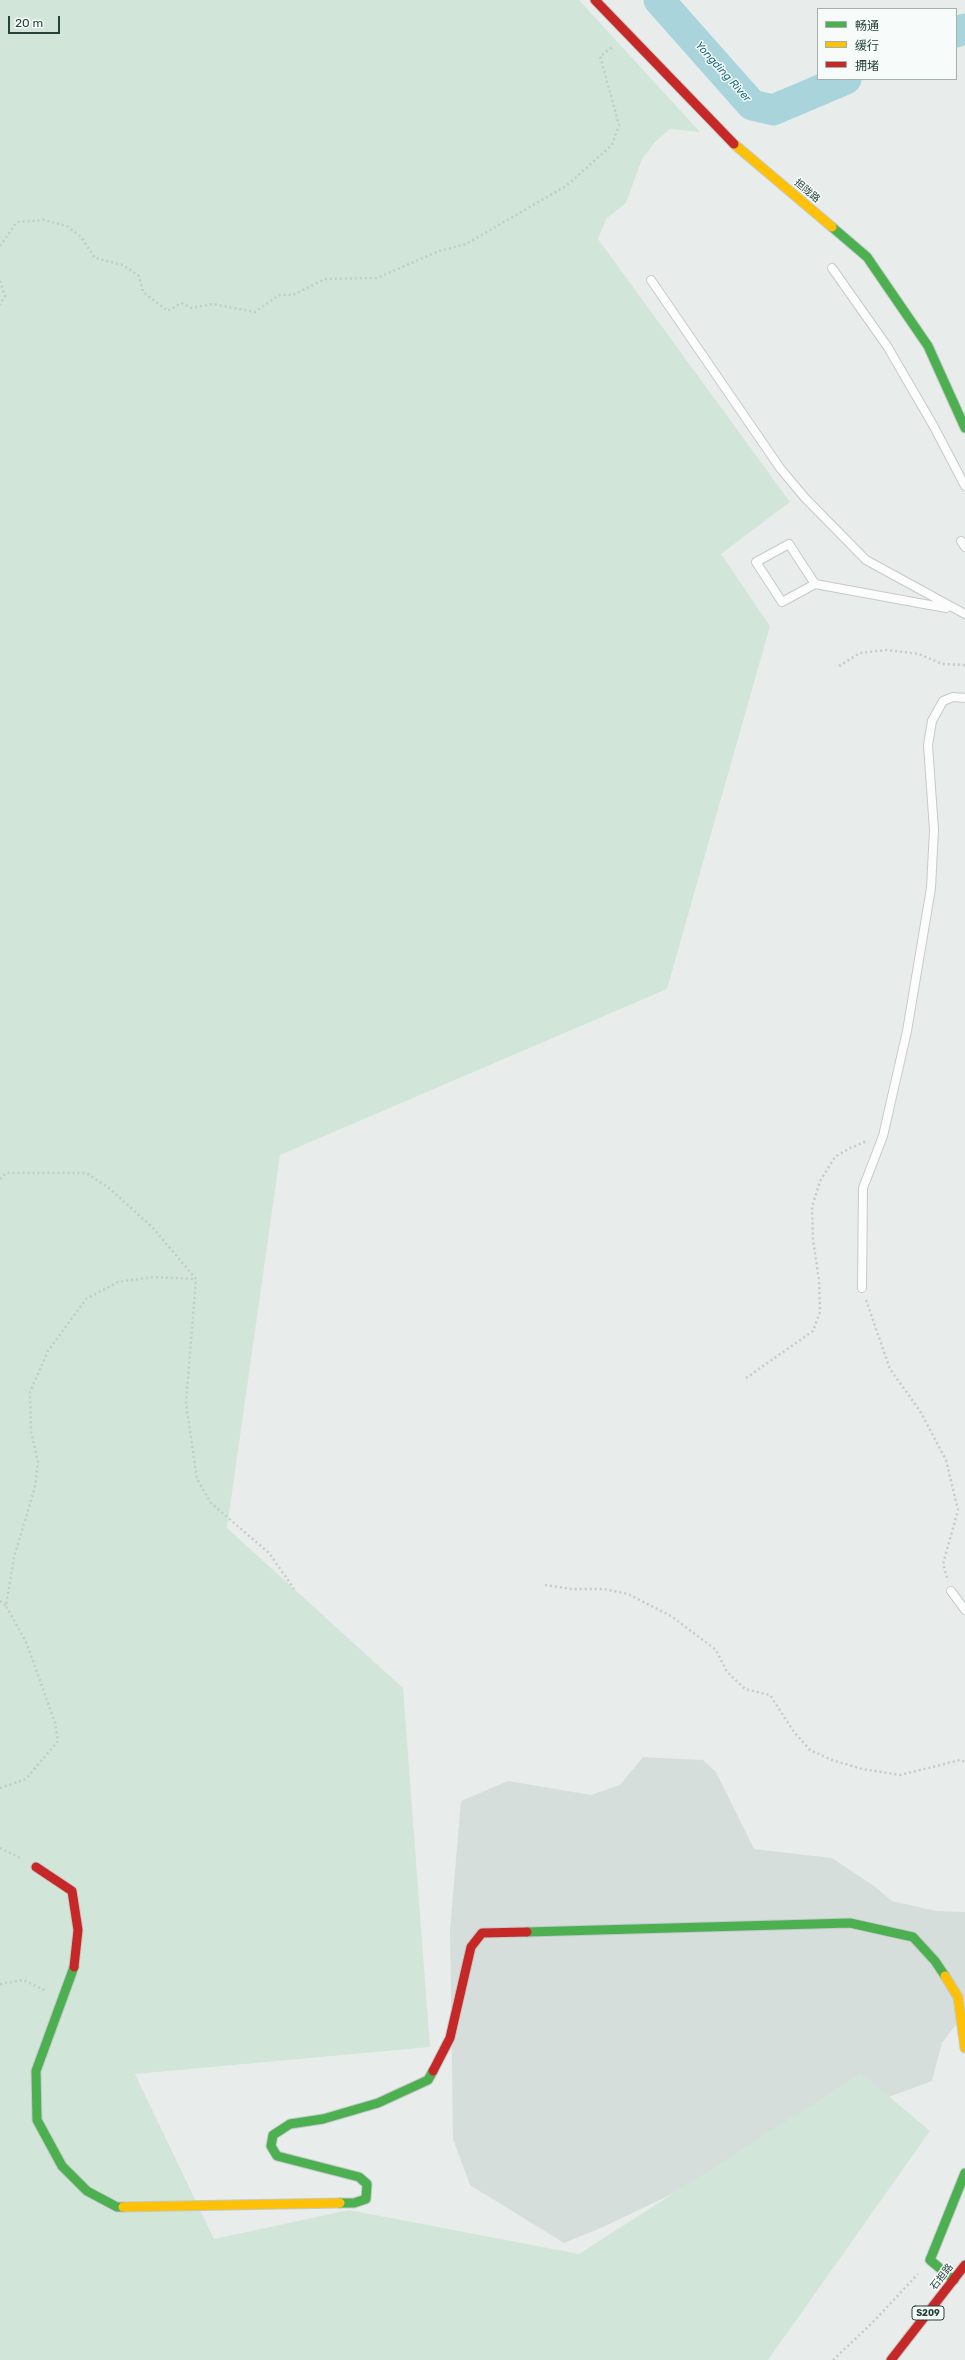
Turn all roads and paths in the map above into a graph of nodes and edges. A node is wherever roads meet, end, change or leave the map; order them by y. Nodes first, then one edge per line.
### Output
1 (595, 0) edge
2 (628, 34) junction
3 (0, 246) edge
4 (832, 268) dead end
5 (651, 280) dead end
6 (0, 281) edge
7 (0, 305) edge
8 (965, 428) edge
9 (965, 486) edge
10 (815, 584) junction
11 (955, 609) junction
12 (965, 614) edge
13 (965, 665) edge
14 (839, 666) dead end
15 (965, 698) edge
16 (883, 1136) junction
17 (0, 1179) edge
18 (196, 1279) junction
19 (862, 1288) joint
20 (746, 1378) dead end
21 (545, 1585) dead end
22 (294, 1589) dead end
23 (951, 1591) joint
24 (0, 1601) edge
25 (6, 1606) junction
26 (965, 1610) edge
27 (965, 1762) edge
28 (0, 1788) edge
29 (36, 1867) dead end
30 (0, 1984) edge
31 (62, 1999) junction
32 (965, 2048) edge
33 (965, 2173) edge
34 (930, 2260) junction
35 (965, 2265) edge
36 (954, 2280) junction
37 (833, 2360) edge
38 (891, 2360) edge

1 - 2 street, 担陇路
2 - 3 path
2 - 8 street, 担陇路
4 - 9 lane
5 - 11 lane
6 - 7 path
10 - 10 lane
10 - 11 lane
11 - 12 lane
13 - 14 path
15 - 16 lane
16 - 19 lane
16 - 20 path
17 - 18 path
18 - 22 path
18 - 25 path
19 - 23 path
21 - 27 path
23 - 26 lane
24 - 25 path
25 - 28 path
29 - 31 street
30 - 31 path
31 - 32 street
33 - 34 street
34 - 36 street
34 - 37 path
35 - 36 street, 石担路 / S209
36 - 38 street, 石担路 / S209

